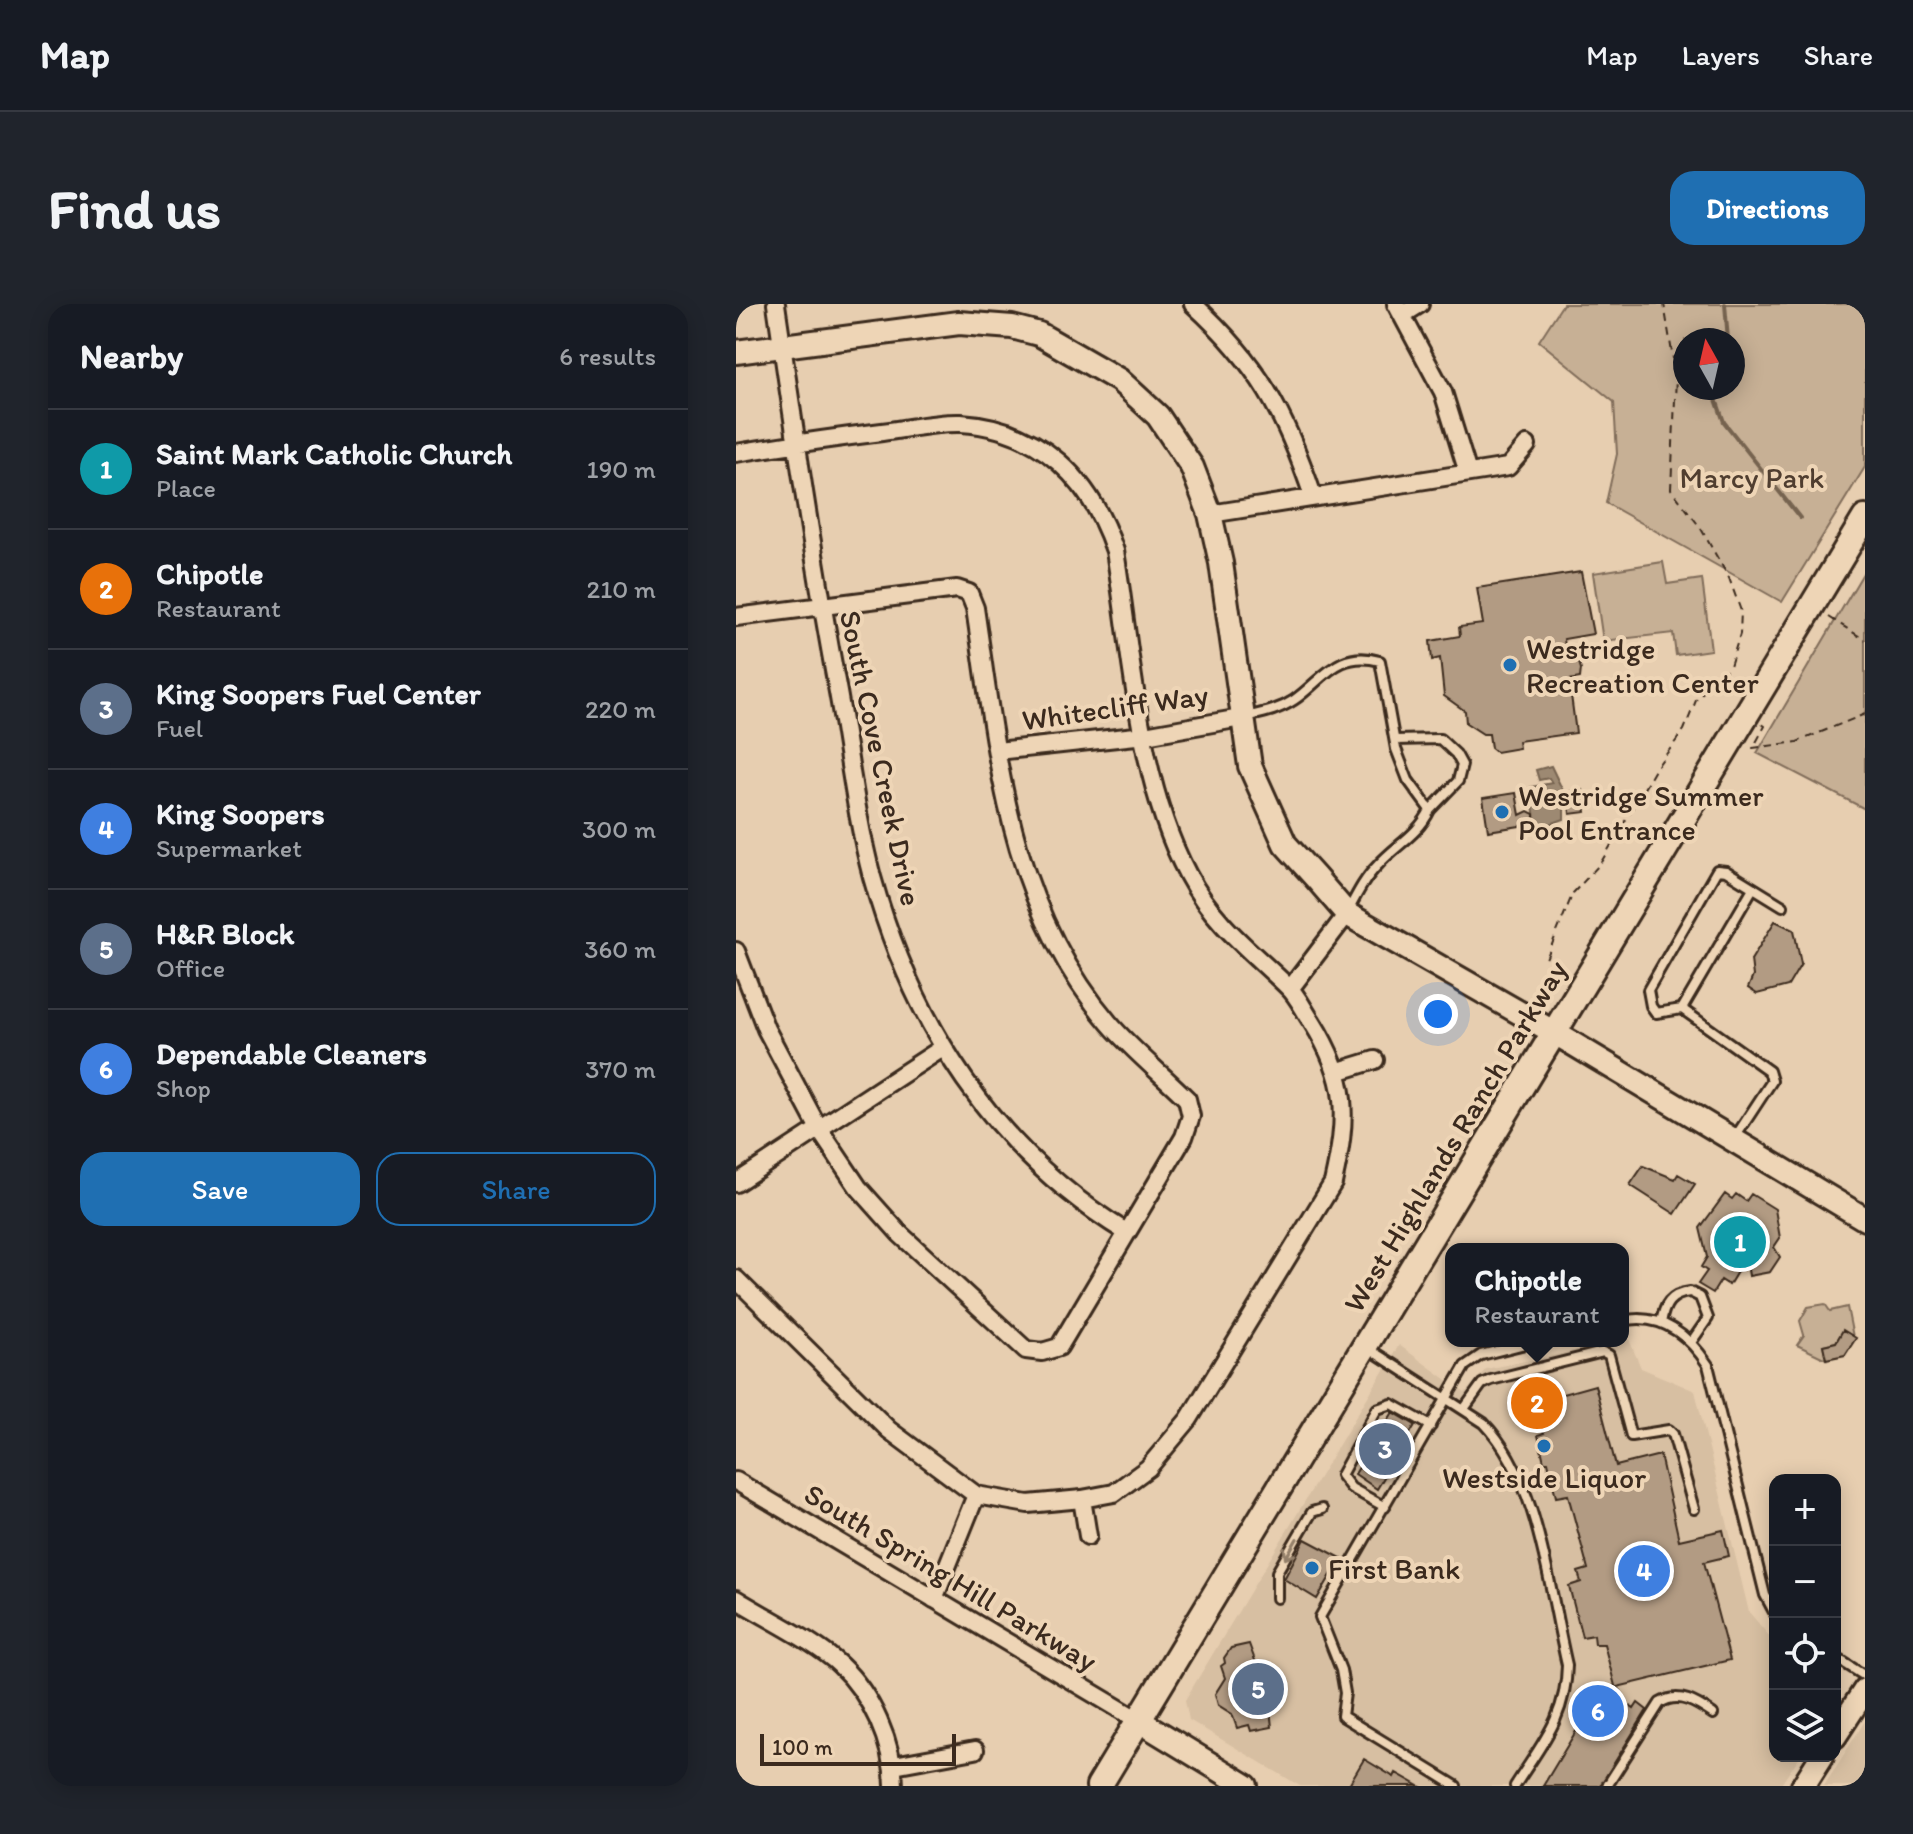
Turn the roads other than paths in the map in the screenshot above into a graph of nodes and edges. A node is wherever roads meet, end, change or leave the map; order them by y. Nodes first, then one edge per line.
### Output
1 (776, 304) edge
2 (1193, 304) edge
3 (1420, 304) edge
4 (1400, 309) edge
5 (782, 345) junction
6 (736, 352) edge
7 (796, 443) junction
8 (1527, 445) dead end
9 (736, 453) edge
10 (1468, 473) junction
11 (1313, 496) junction
12 (1210, 514) junction
13 (1865, 518) edge
14 (822, 606) junction
15 (736, 617) edge
16 (1241, 718) junction
17 (1145, 735) junction
18 (1395, 740) junction
19 (997, 751) junction
20 (1430, 810) junction
21 (1753, 888) junction
22 (1783, 906) dead end
23 (1347, 914) junction
24 (736, 951) edge
25 (1290, 989) junction
26 (1682, 1009) junction
27 (1555, 1033) junction
28 (941, 1049) junction
29 (1375, 1060) dead end
30 (1339, 1071) junction
31 (819, 1129) junction
32 (1733, 1140) junction
33 (736, 1183) edge
34 (1865, 1219) edge
35 (1126, 1232) junction
36 (737, 1284) edge
37 (1629, 1320) edge
38 (1661, 1323) junction
39 (1692, 1341) junction
40 (1365, 1346) junction
41 (1517, 1347) edge
42 (1447, 1398) junction
43 (1464, 1409) junction
44 (1431, 1426) junction
45 (736, 1481) edge
46 (976, 1495) junction
47 (1082, 1499) junction
48 (1385, 1507) junction
49 (1322, 1509) dead end
50 (1694, 1509) dead end
51 (1088, 1536) dead end
52 (1277, 1598) dead end
53 (736, 1599) edge
54 (934, 1599) junction
55 (1769, 1603) edge
56 (1841, 1661) edge
57 (1865, 1676) edge
58 (1865, 1690) edge
59 (1713, 1714) dead end
60 (1138, 1720) junction
61 (1841, 1727) edge
62 (975, 1750) dead end
63 (1819, 1762) edge
64 (894, 1765) junction
65 (1807, 1784) edge
66 (894, 1786) edge
67 (1099, 1786) edge
68 (1246, 1786) edge
69 (1456, 1786) edge
70 (1515, 1786) edge
71 (1607, 1786) edge

1 - 5 street, South Cove Creek Drive
2 - 11 street
3 - 4 street
4 - 10 street
5 - 6 street
5 - 7 street, South Cove Creek Drive
5 - 12 street
7 - 9 street
7 - 14 street, South Cove Creek Drive
7 - 17 street
8 - 10 street
10 - 11 street
11 - 12 street
12 - 16 street
13 - 27 main road, West Highlands Ranch Parkway
14 - 15 street
14 - 19 street
14 - 28 street, South Cove Creek Drive
16 - 17 street, Whitecliff Way
16 - 18 lane
16 - 23 street
17 - 19 street, Whitecliff Way
17 - 25 street
18 - 20 lane
18 - 20 lane
19 - 35 street
20 - 23 lane
21 - 22 lane
21 - 26 lane
21 - 26 lane
23 - 25 street
23 - 27 street
24 - 31 street
25 - 30 street
26 - 32 lane
27 - 32 street
27 - 40 main road, West Highlands Ranch Parkway
28 - 31 street
28 - 35 street, South Cove Creek Drive
29 - 30 street
30 - 47 street
31 - 33 street
31 - 35 street
32 - 34 street
36 - 46 street
37 - 38 lane
38 - 39 lane
38 - 39 lane
39 - 55 lane
40 - 42 lane
40 - 60 main road, West Highlands Ranch Parkway
41 - 42 lane
42 - 43 lane
42 - 44 lane
43 - 50 lane
43 - 70 lane
44 - 48 lane
44 - 48 lane
45 - 54 street, South Spring Hill Parkway
46 - 47 street
46 - 54 street
47 - 51 street
48 - 69 lane
49 -> 52 lane
53 - 64 street
54 - 60 street, South Spring Hill Parkway
56 - 57 lane
58 - 61 street
59 - 71 lane
60 - 67 main road, West Highlands Ranch Parkway
60 - 68 street
62 - 64 street
63 - 65 street
64 - 66 street

